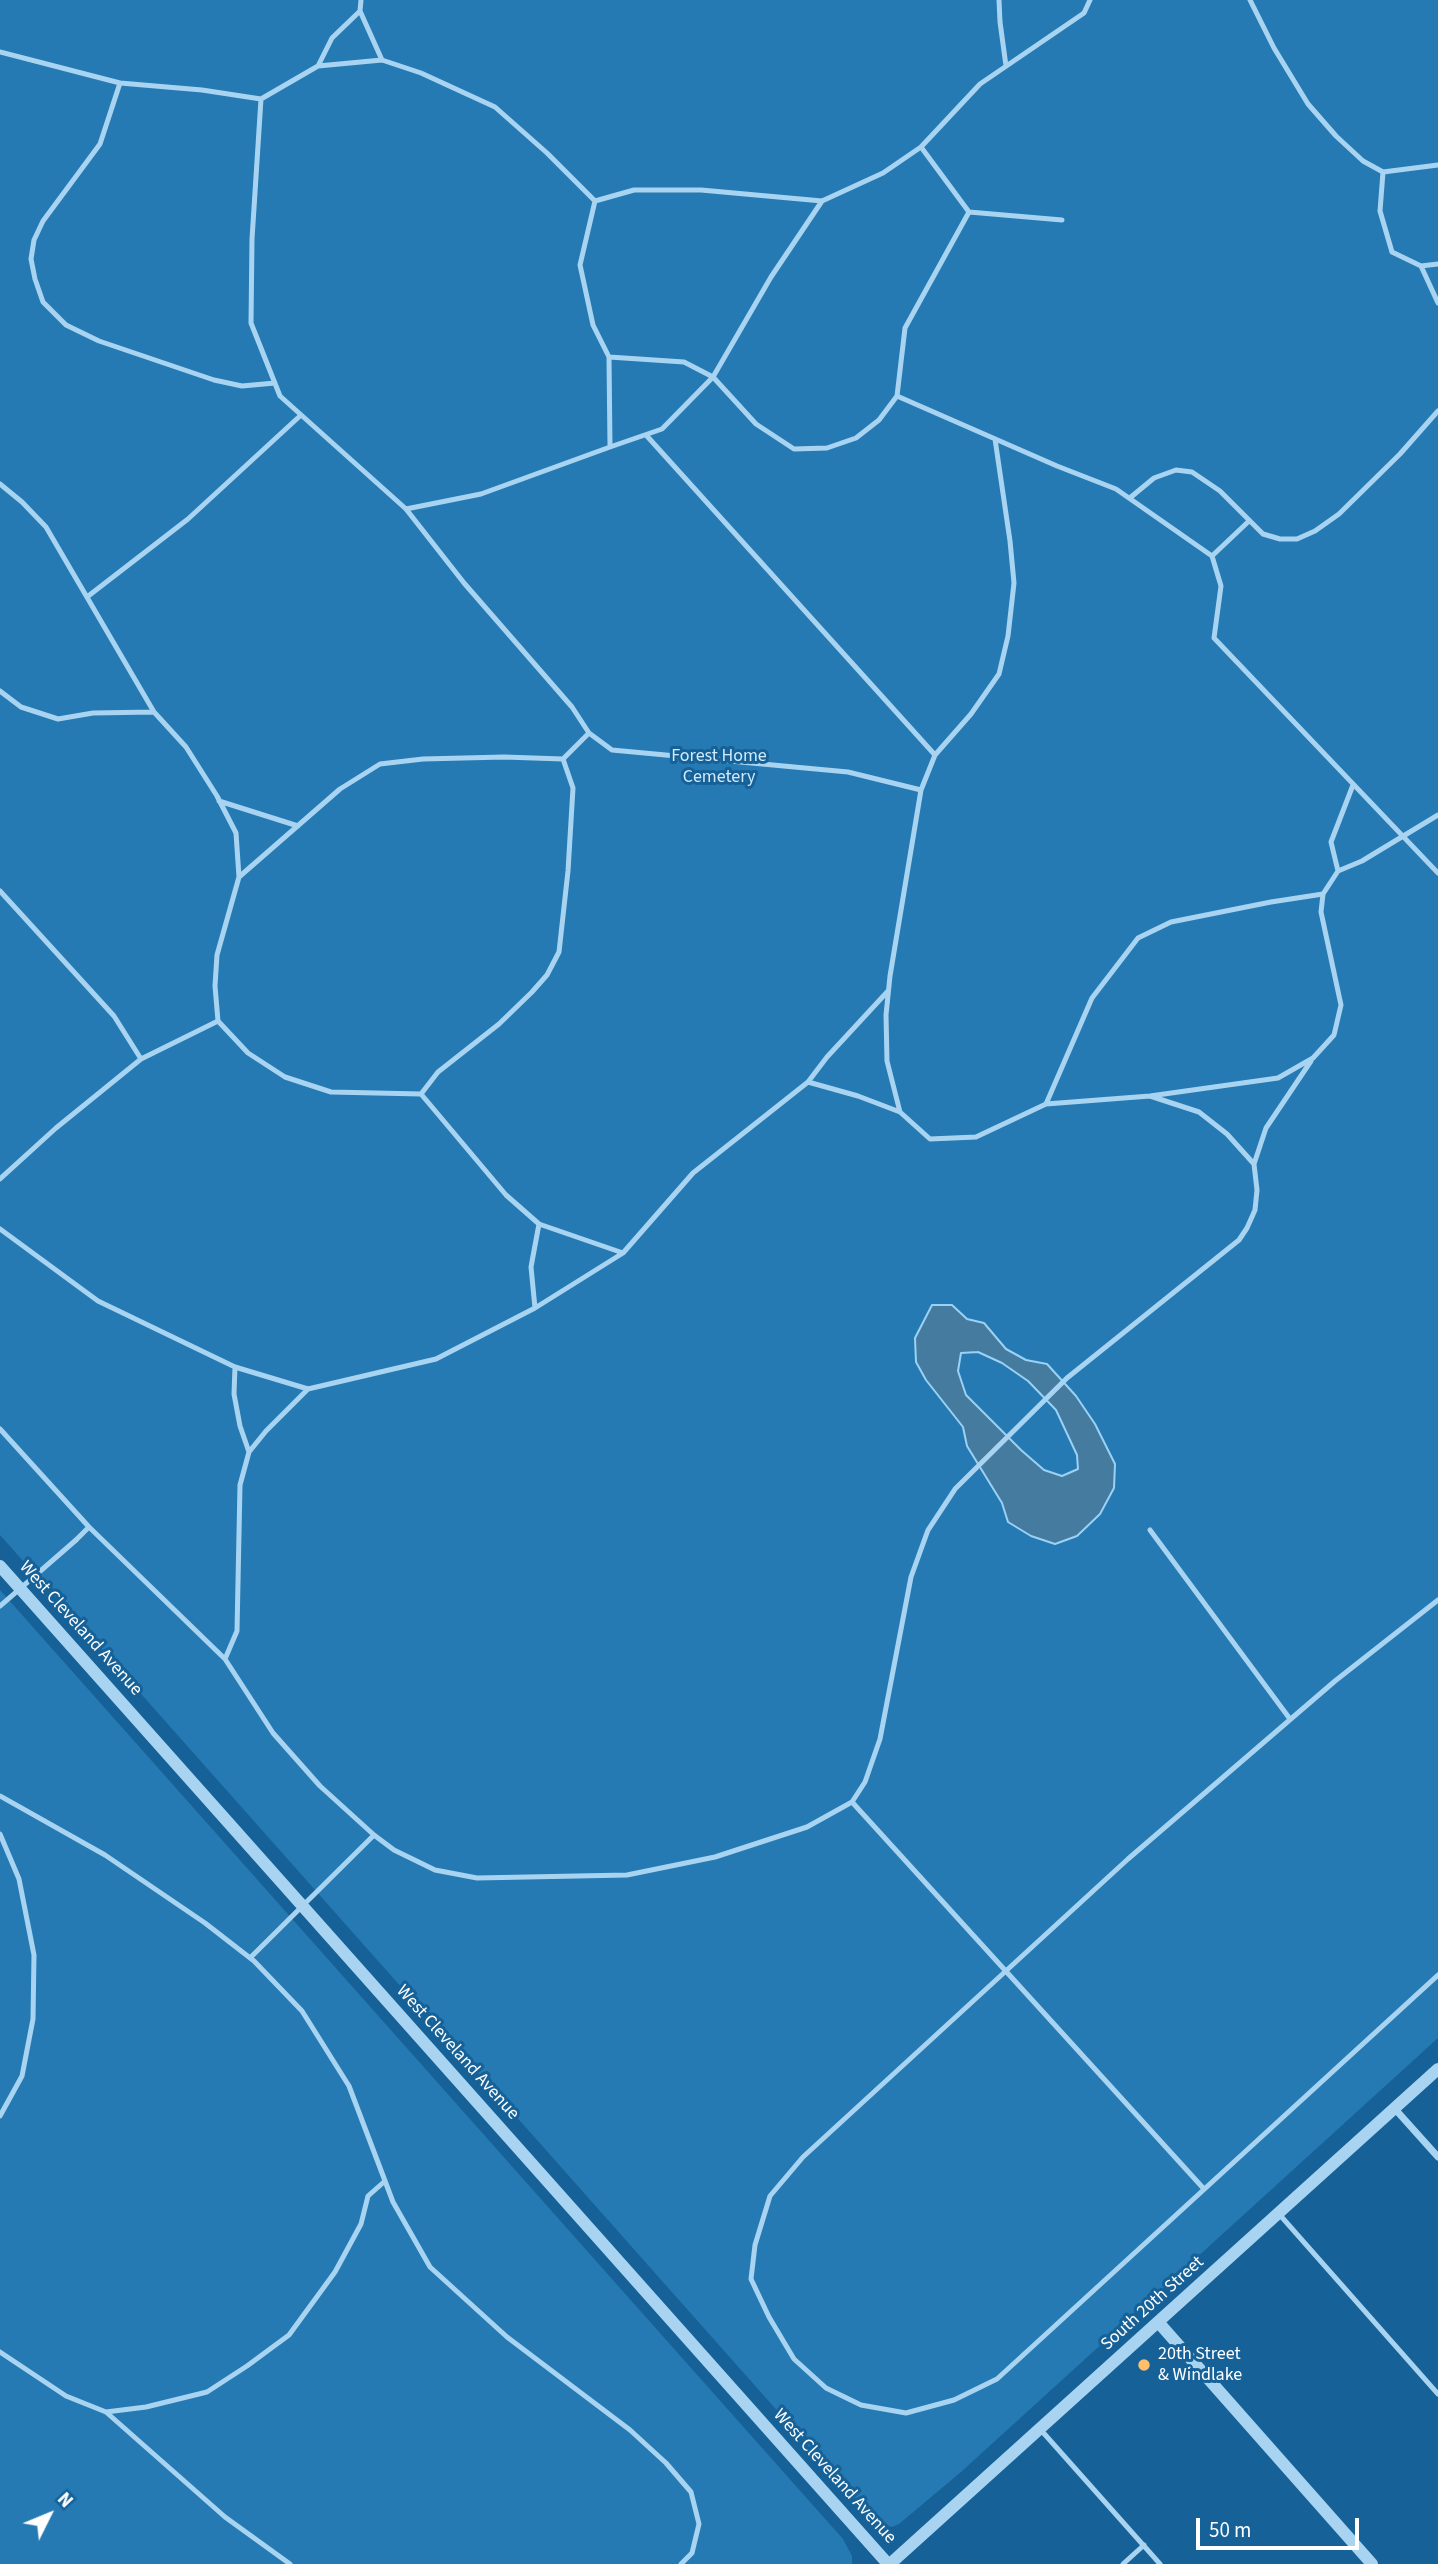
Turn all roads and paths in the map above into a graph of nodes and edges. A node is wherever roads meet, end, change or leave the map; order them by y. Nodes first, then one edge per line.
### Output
1 (361, 0) edge
2 (999, 0) edge
3 (1090, 0) edge
4 (1250, 0) edge
5 (359, 11) junction
6 (0, 52) edge
7 (382, 60) junction
8 (318, 66) junction
9 (1006, 66) junction
10 (121, 83) junction
11 (261, 99) junction
12 (921, 147) junction
13 (1438, 165) edge
14 (1383, 172) junction
15 (595, 201) junction
16 (822, 201) junction
17 (969, 212) junction
18 (1062, 220) dead end
19 (1438, 264) edge
20 (1421, 266) junction
21 (1438, 301) edge
22 (609, 357) junction
23 (713, 377) junction
24 (275, 383) junction
25 (897, 396) junction
26 (1438, 411) edge
27 (301, 415) junction
28 (646, 435) junction
29 (995, 439) junction
30 (610, 447) junction
31 (0, 484) edge
32 (1131, 497) junction
33 (406, 509) junction
34 (1249, 521) junction
35 (1212, 556) junction
36 (87, 597) junction
37 (0, 691) edge
38 (153, 712) junction
39 (589, 733) junction
40 (935, 755) junction
41 (563, 759) junction
42 (1353, 785) junction
43 (921, 790) junction
44 (219, 801) junction
45 (1438, 815) edge
46 (298, 825) junction
47 (1403, 837) junction
48 (1338, 871) junction
49 (1438, 873) edge
50 (239, 877) junction
51 (0, 891) edge
52 (1323, 894) junction
53 (888, 991) junction
54 (218, 1021) junction
55 (1313, 1058) junction
56 (141, 1059) junction
57 (808, 1082) junction
58 (421, 1094) junction
59 (1150, 1096) junction
60 (1046, 1104) junction
61 (900, 1112) junction
62 (1254, 1164) junction
63 (0, 1179) edge
64 (539, 1224) junction
65 (0, 1229) edge
66 (623, 1253) junction
67 (535, 1307) junction
68 (234, 1367) junction
69 (308, 1389) junction
70 (0, 1429) edge
71 (249, 1452) junction
72 (89, 1527) junction
73 (1150, 1530) dead end
74 (0, 1566) edge
75 (1438, 1600) edge
76 (0, 1606) edge
77 (225, 1660) junction
78 (1290, 1719) junction
79 (0, 1796) edge
80 (852, 1802) junction
81 (0, 1834) edge
82 (374, 1835) junction
83 (304, 1907) junction
84 (250, 1958) junction
85 (1007, 1970) junction
86 (1438, 1975) edge
87 (1438, 2069) edge
88 (1395, 2109) junction
89 (0, 2116) edge
90 (1438, 2157) edge
91 (385, 2181) junction
92 (1204, 2189) junction
93 (1279, 2214) junction
94 (1159, 2323) junction
95 (0, 2351) edge
96 (1438, 2394) edge
97 (106, 2412) junction
98 (1040, 2429) junction
99 (1143, 2545) junction
100 (1367, 2562) edge
101 (289, 2564) edge
102 (681, 2564) edge
103 (889, 2564) edge
104 (1123, 2564) edge
105 (1160, 2564) edge

1 - 5 lane
2 - 9 lane
3 - 9 lane
4 - 14 lane
5 - 7 lane
5 - 8 lane
6 - 10 lane
7 - 8 lane
7 - 15 lane
8 - 11 lane
9 - 12 lane
10 - 11 lane
10 - 24 lane
11 - 24 lane
12 - 16 lane
12 - 17 lane
13 - 14 lane
14 - 20 lane
15 - 16 lane
15 - 22 lane
16 - 23 lane
17 - 18 lane
17 - 25 lane
19 - 20 lane
20 - 21 lane
22 - 23 lane
22 - 30 lane
23 - 25 lane
23 - 28 lane
24 - 27 lane
25 - 29 lane
26 - 34 lane
27 - 33 lane
27 - 36 lane
28 - 30 lane
28 - 40 lane
29 - 32 lane
29 - 40 lane
30 - 33 lane
31 - 36 lane
32 - 34 lane
32 - 35 lane
33 - 39 lane
34 - 35 lane
35 - 42 lane
36 - 38 lane
37 - 38 lane
38 - 44 lane
39 - 41 lane
39 - 43 lane
40 - 43 lane
41 - 46 lane
41 - 58 lane
42 - 47 lane
42 - 48 lane
43 - 53 lane
44 - 46 lane
44 - 50 lane
45 - 47 lane
46 - 50 lane
47 - 48 lane
47 - 49 lane
48 - 52 lane
50 - 54 lane
51 - 56 lane
52 - 55 lane
52 - 60 lane
53 - 57 lane
53 - 61 lane
54 - 56 lane
54 - 58 lane
55 - 59 lane
55 - 62 lane
56 - 63 lane
57 - 61 lane
57 - 66 lane
58 - 64 lane
59 - 60 lane
59 - 62 lane
60 - 61 lane
62 - 80 lane
64 - 66 lane
64 - 67 lane
65 - 68 lane
66 - 67 lane
67 - 69 lane
68 - 69 lane
68 - 71 lane
69 - 71 lane
70 - 72 lane
71 - 77 lane
72 - 76 lane, bridge
72 - 77 lane
73 - 78 lane
74 - 83 street, West Cleveland Avenue
75 - 78 lane
77 - 82 lane
78 - 85 lane
79 - 84 lane
80 - 82 lane
80 - 85 lane
81 - 89 lane
82 - 83 lane
83 - 84 lane
83 - 103 street, West Cleveland Avenue
84 - 91 lane
85 - 92 lane
85 - 92 lane
86 - 92 lane
87 - 88 street, South 20th Street
88 - 90 street
88 - 93 street, South 20th Street
91 - 97 lane
91 - 102 lane
93 - 94 street, South 20th Street
93 - 96 lane
94 - 98 street, South 20th Street
94 - 100 street
95 - 97 lane
97 - 101 lane
98 - 99 lane
98 - 103 street, South 20th Street
99 - 104 lane
99 - 105 lane

